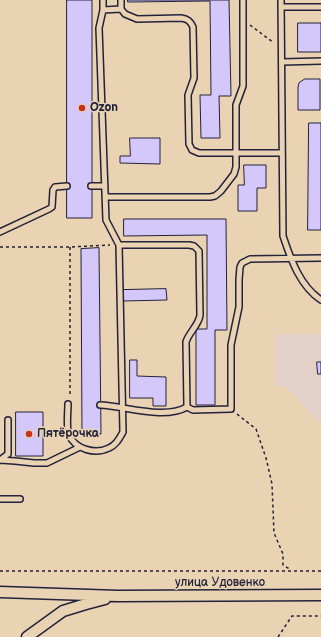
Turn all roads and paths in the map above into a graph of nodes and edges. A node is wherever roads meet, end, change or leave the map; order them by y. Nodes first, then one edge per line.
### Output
1 (103, 0) edge
2 (121, 0) edge
3 (243, 0) edge
4 (281, 0) edge
5 (281, 7) junction
6 (321, 7) edge
7 (121, 9) junction
8 (103, 10) junction
9 (243, 20) junction
10 (282, 49) junction
11 (321, 61) edge
12 (282, 62) junction
13 (282, 153) junction
14 (236, 154) junction
15 (67, 186) dead end
16 (91, 186) dead end
17 (105, 186) junction
18 (106, 197) junction
19 (0, 232) edge
20 (119, 245) junction
21 (0, 247) edge
22 (70, 247) junction
23 (321, 258) edge
24 (291, 259) junction
25 (321, 300) edge
26 (70, 397) dead end
27 (68, 404) dead end
28 (100, 405) dead end
29 (122, 407) junction
30 (187, 407) junction
31 (231, 409) junction
32 (8, 420) dead end
33 (80, 447) junction
34 (0, 499) edge
35 (20, 499) dead end
36 (293, 570) junction
37 (0, 571) edge
38 (321, 571) edge
39 (0, 592) edge
40 (321, 595) edge
41 (118, 596) junction
42 (321, 616) edge
43 (27, 637) edge
44 (278, 637) edge

1 - 8 lane
2 - 7 lane
3 - 9 lane
4 - 5 lane
5 - 6 lane
5 - 10 lane
7 - 8 lane
7 - 14 lane
8 - 17 lane
9 - 10 path
9 - 14 lane
10 - 12 lane
11 - 12 lane
12 - 13 lane
13 - 14 lane
13 - 24 lane
14 - 18 lane
15 - 19 lane
16 - 17 lane
17 - 18 lane
18 - 20 lane
20 - 22 path
20 - 29 lane
20 - 30 lane
21 - 22 path
22 - 26 path
23 - 24 lane
24 - 25 lane
24 - 31 lane
27 - 33 lane
28 - 29 lane
29 - 30 lane
29 - 33 lane
30 - 31 lane
31 - 36 path
32 - 33 lane
34 - 35 lane
36 - 37 path
36 - 38 path
39 - 41 street, улица Удовенко
40 - 41 street, улица Удовенко
41 - 43 street, улица Удовенко
42 - 44 path

